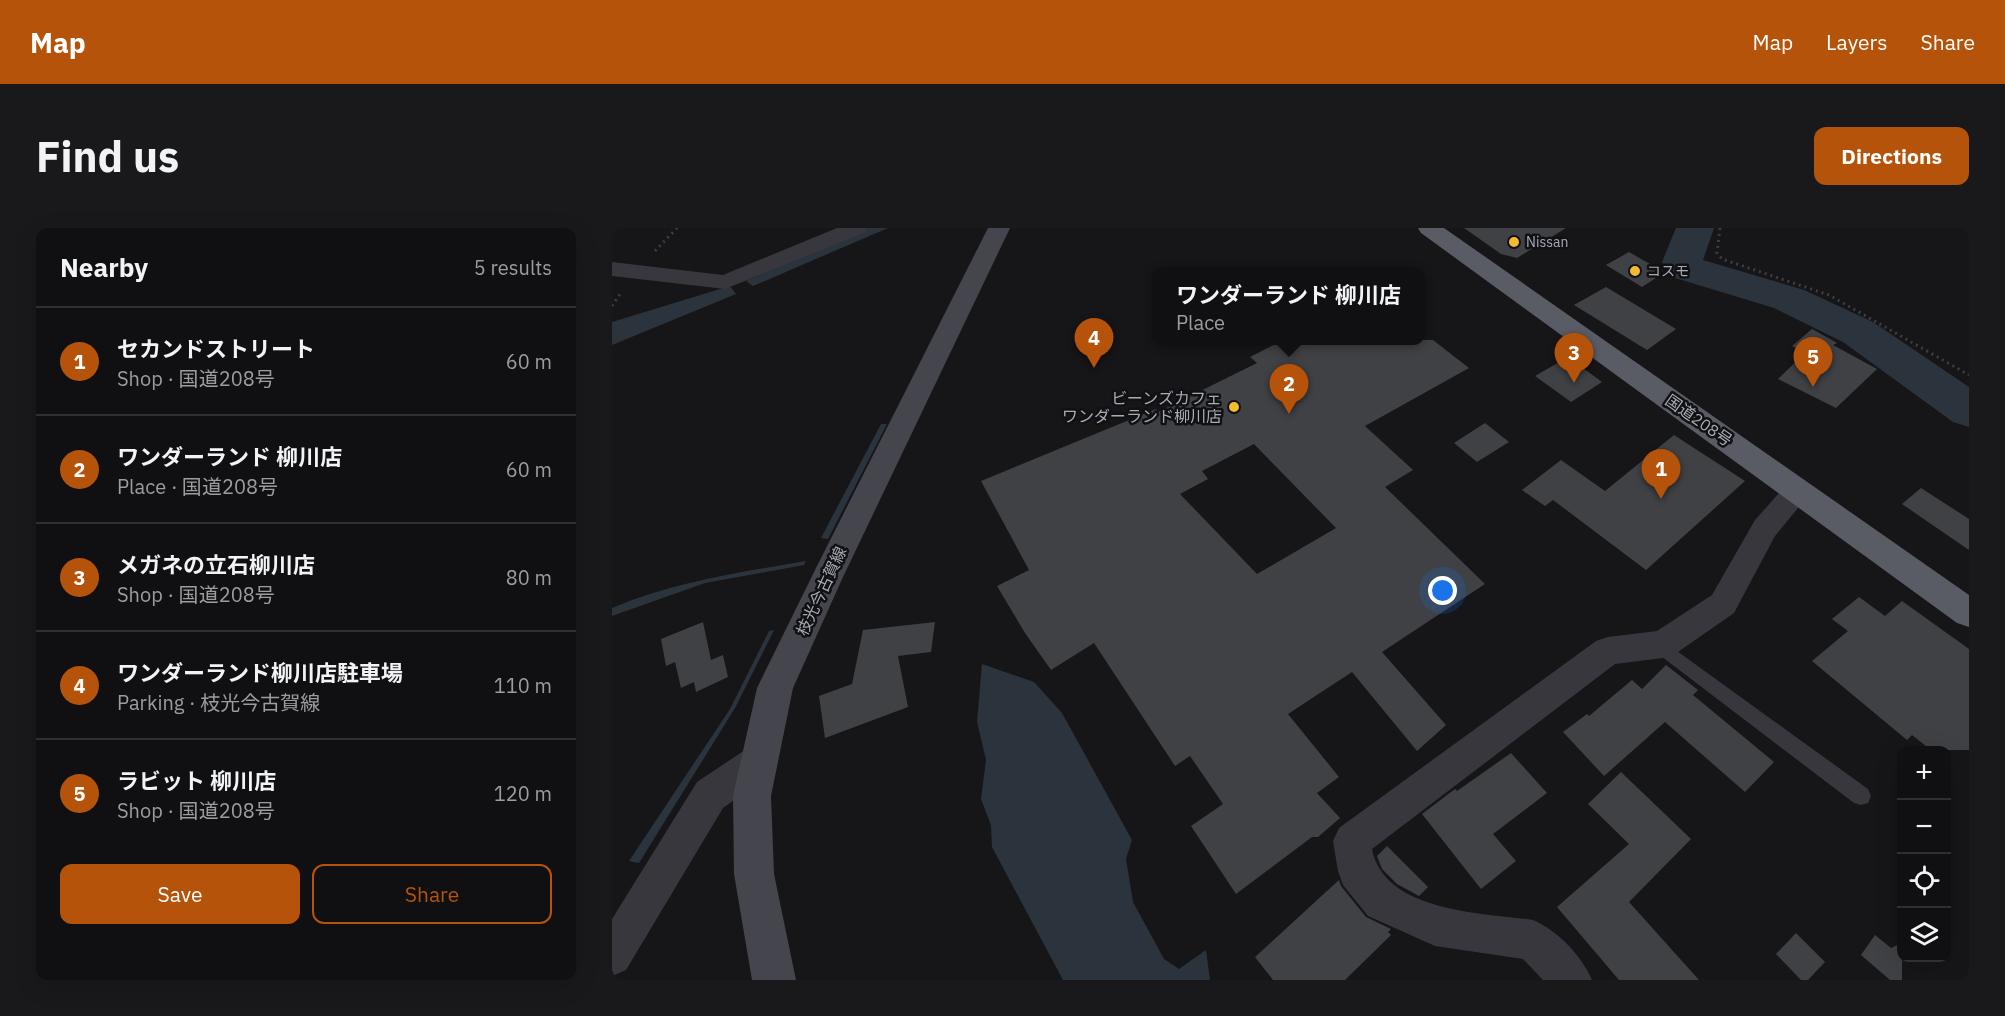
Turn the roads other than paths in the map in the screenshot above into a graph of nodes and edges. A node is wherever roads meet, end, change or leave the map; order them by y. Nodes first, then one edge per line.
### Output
1 (856, 228) edge
2 (999, 228) edge
3 (1429, 228) edge
4 (612, 269) edge
5 (1798, 491) junction
6 (1969, 613) edge
7 (1659, 645) junction
8 (758, 762) junction
9 (1861, 796) dead end
10 (612, 956) edge
11 (774, 980) edge
12 (1571, 980) edge

1 - 4 street
2 - 8 main road, 枝光今古賀線
3 - 5 highway, 国道208号
5 - 6 highway, 国道208号
5 - 7 street
7 - 9 lane
7 - 12 street
8 - 10 street
8 - 11 main road, 枝光今古賀線

